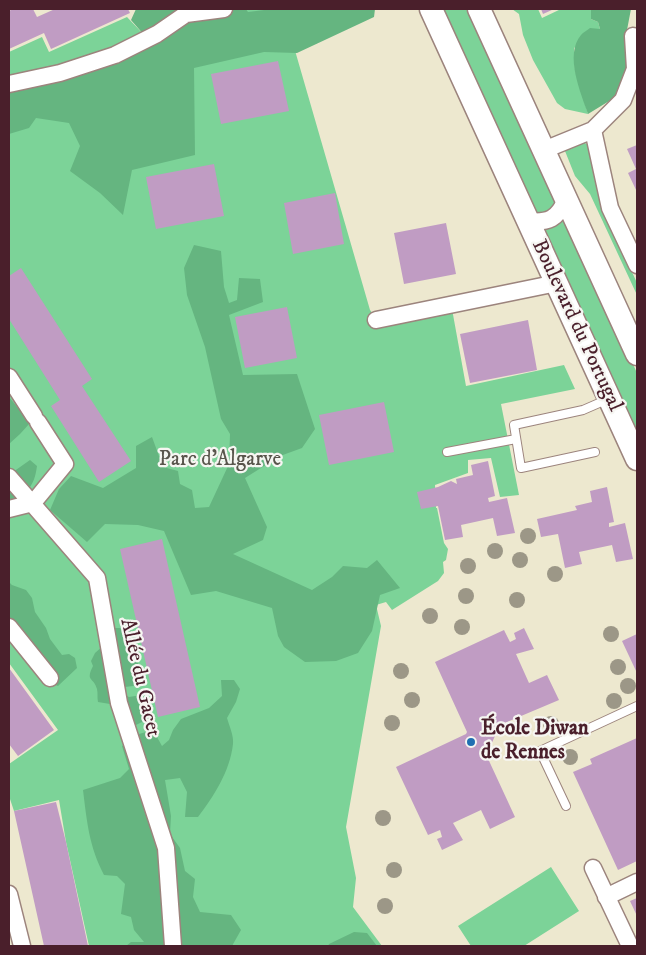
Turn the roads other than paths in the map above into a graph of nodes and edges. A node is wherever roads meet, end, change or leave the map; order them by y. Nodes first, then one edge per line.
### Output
1 (224, 9) edge
2 (431, 9) edge
3 (479, 9) edge
4 (185, 11) edge
5 (633, 36) dead end
6 (9, 84) edge
7 (593, 130) junction
8 (544, 150) junction
9 (566, 200) junction
10 (528, 221) junction
11 (637, 265) edge
12 (556, 283) junction
13 (376, 320) dead end
14 (637, 354) edge
15 (9, 377) edge
16 (610, 399) junction
17 (516, 439) junction
18 (447, 452) dead end
19 (595, 452) dead end
20 (637, 459) edge
21 (9, 477) edge
22 (33, 504) junction
23 (9, 509) edge
24 (9, 628) edge
25 (50, 678) dead end
26 (637, 706) edge
27 (566, 806) dead end
28 (593, 868) dead end
29 (637, 882) edge
30 (9, 894) edge
31 (606, 897) junction
32 (22, 946) edge
33 (173, 946) edge
34 (630, 946) edge

1 - 4 street
2 - 10 street, Boulevard du Portugal
3 - 8 street, Boulevard du Portugal
4 - 6 street
5 - 7 street
7 - 8 street
7 - 11 street
8 - 9 street, Boulevard du Portugal
9 - 10 street, Boulevard du Portugal
9 - 14 street, Boulevard du Portugal
10 - 12 street, Boulevard du Portugal
12 - 13 street
12 - 16 street, Boulevard du Portugal
15 - 22 street
16 - 17 lane
16 - 20 street, Boulevard du Portugal
17 - 18 lane
17 - 19 lane
21 - 22 street, Allée du Gacet
22 - 23 street
22 - 33 street, Allée du Gacet
24 - 25 street
26 - 27 lane
28 - 31 street
29 - 31 street
30 - 32 street
31 - 34 street

